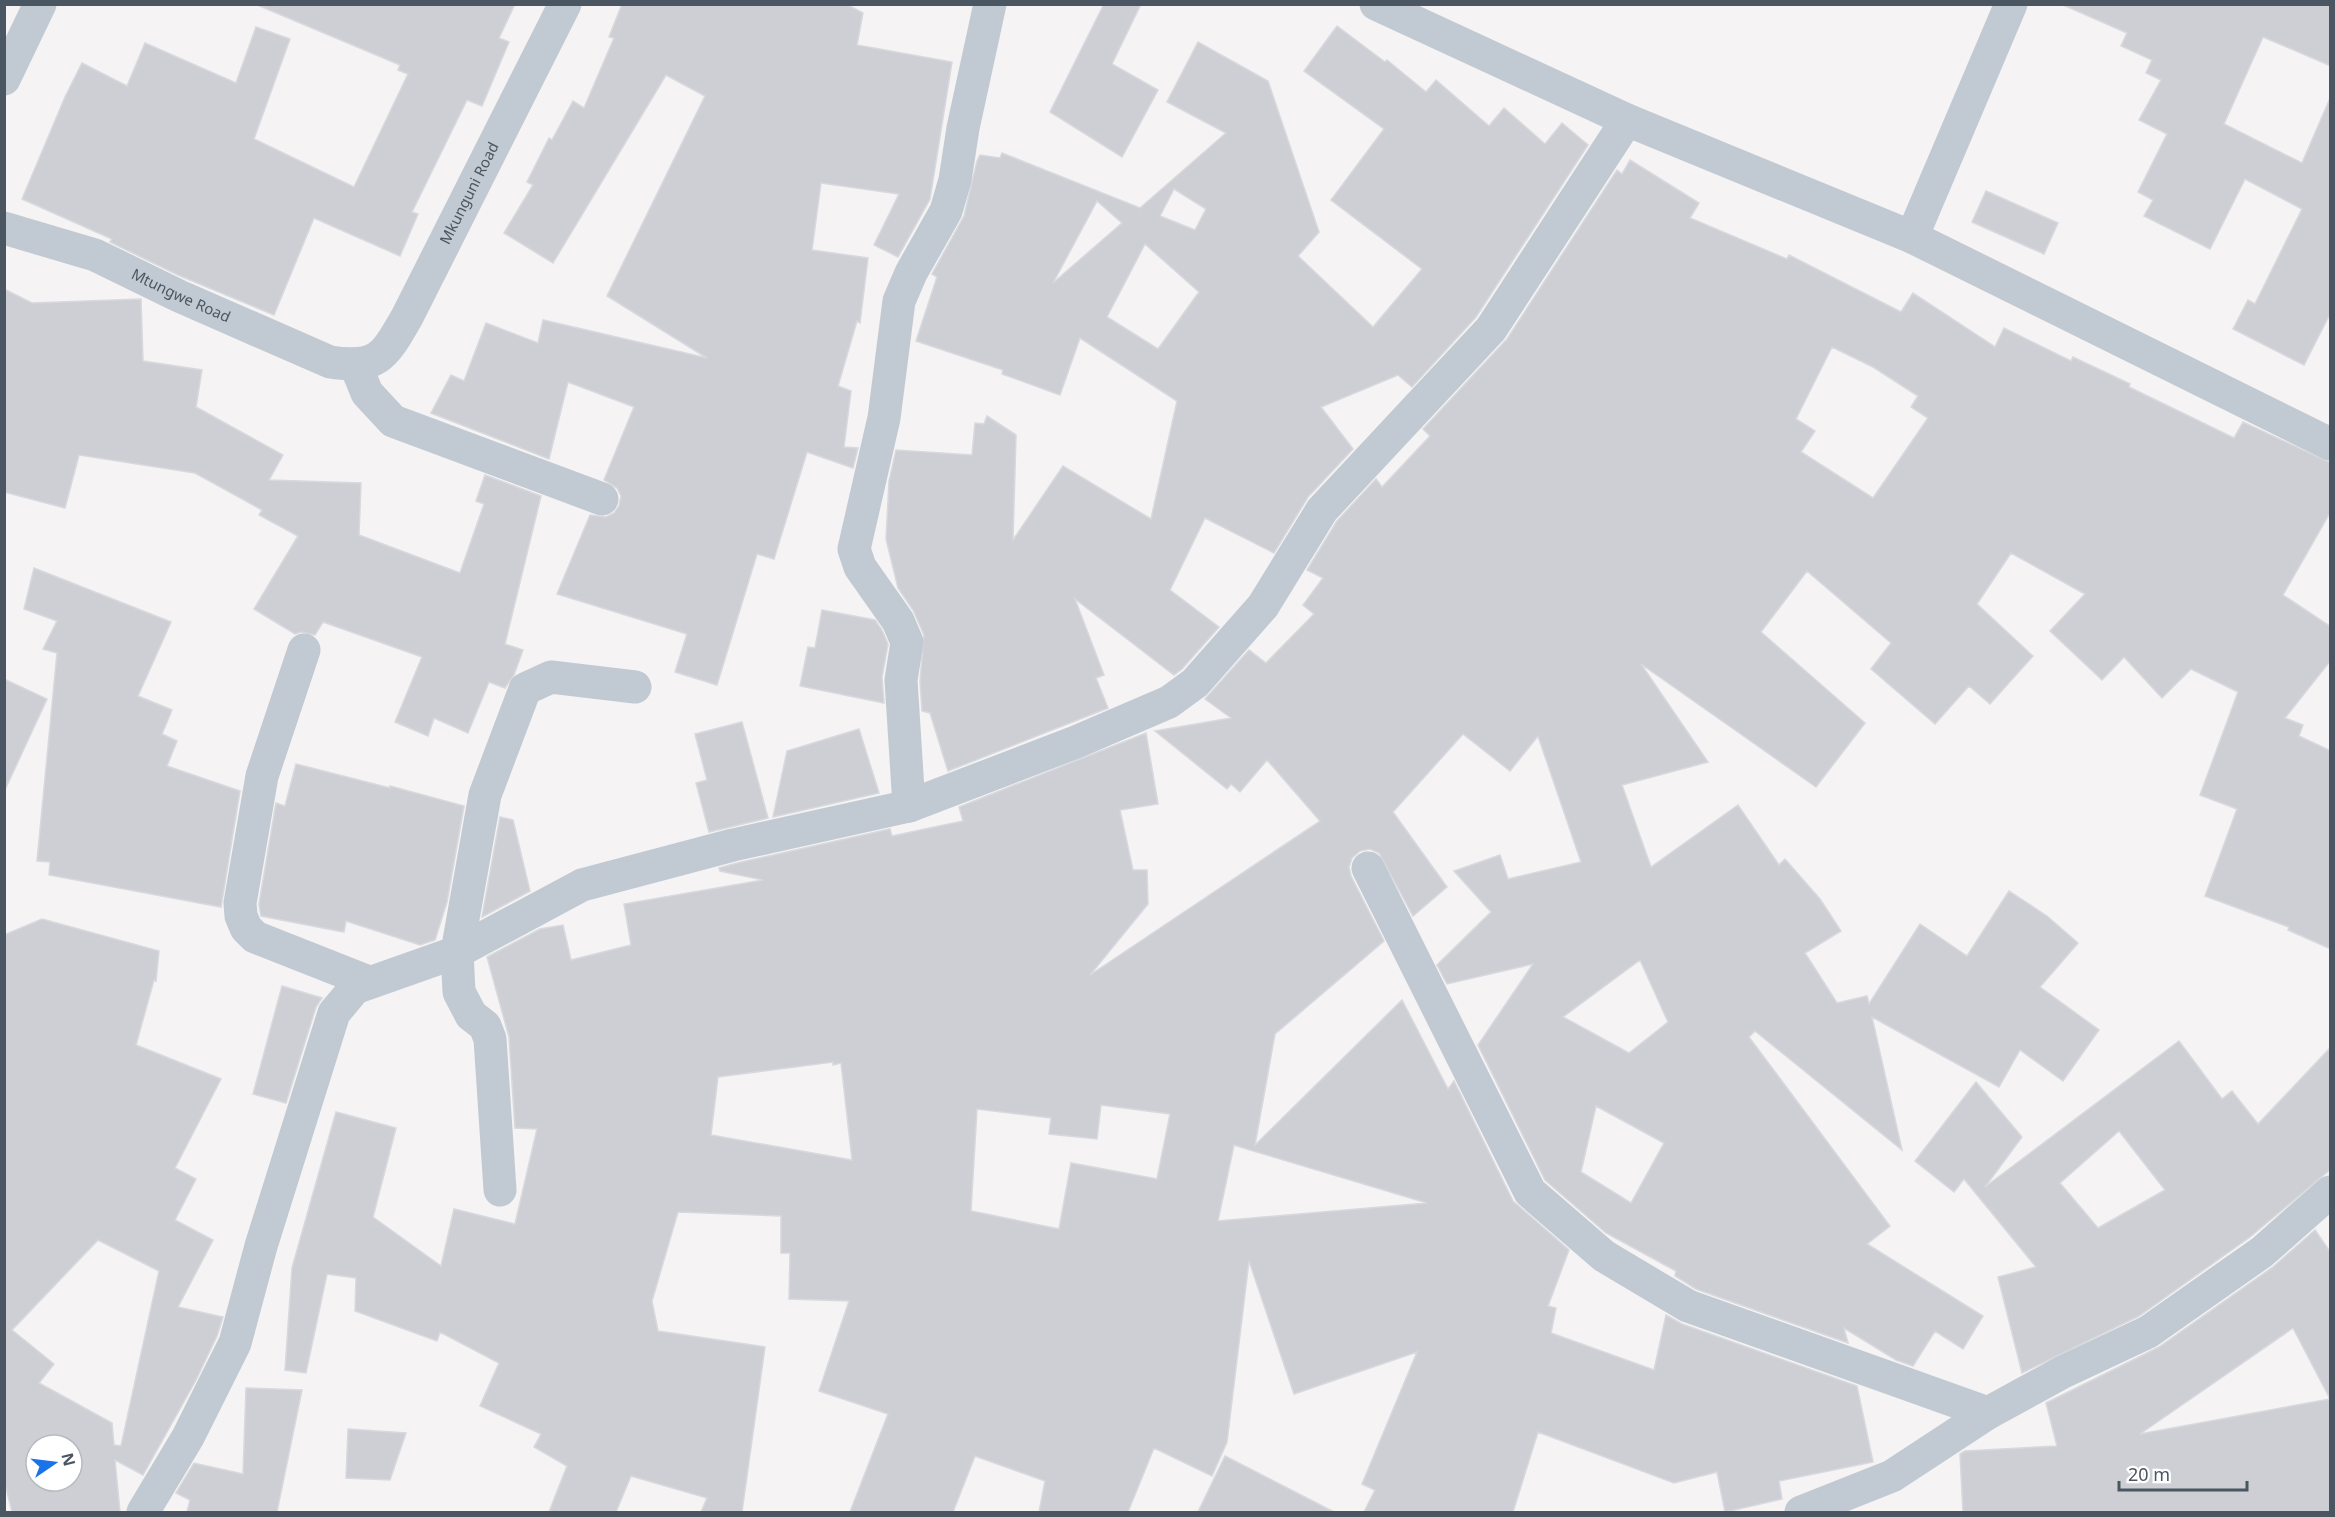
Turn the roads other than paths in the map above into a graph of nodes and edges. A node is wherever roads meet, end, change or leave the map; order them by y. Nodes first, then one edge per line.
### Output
1 (565, 4) edge
2 (990, 4) edge
3 (1376, 4) edge
4 (2011, 4) edge
5 (1428, 16) edge
6 (24, 18) edge
7 (4, 79) edge
8 (1627, 120) junction
9 (4, 228) edge
10 (1912, 237) junction
11 (356, 366) junction
12 (2331, 444) edge
13 (602, 499) dead end
14 (304, 650) dead end
15 (635, 687) dead end
16 (909, 806) junction
17 (1368, 868) dead end
18 (457, 952) junction
19 (369, 982) junction
20 (500, 1190) dead end
21 (2331, 1192) edge
22 (1988, 1413) junction
23 (143, 1512) edge
24 (1801, 1512) edge

1 - 11 street, Mkunguni Road
2 - 16 street
3 - 5 street
4 - 10 street
5 - 8 street
6 - 7 street
8 - 10 street
8 - 16 street
9 - 11 street, Mtungwe Road
10 - 12 street
11 - 13 street
14 - 19 street
15 - 18 street
16 - 18 street
17 - 22 street
18 - 19 street
18 - 20 street
19 - 23 street
21 - 22 street
22 - 24 street

